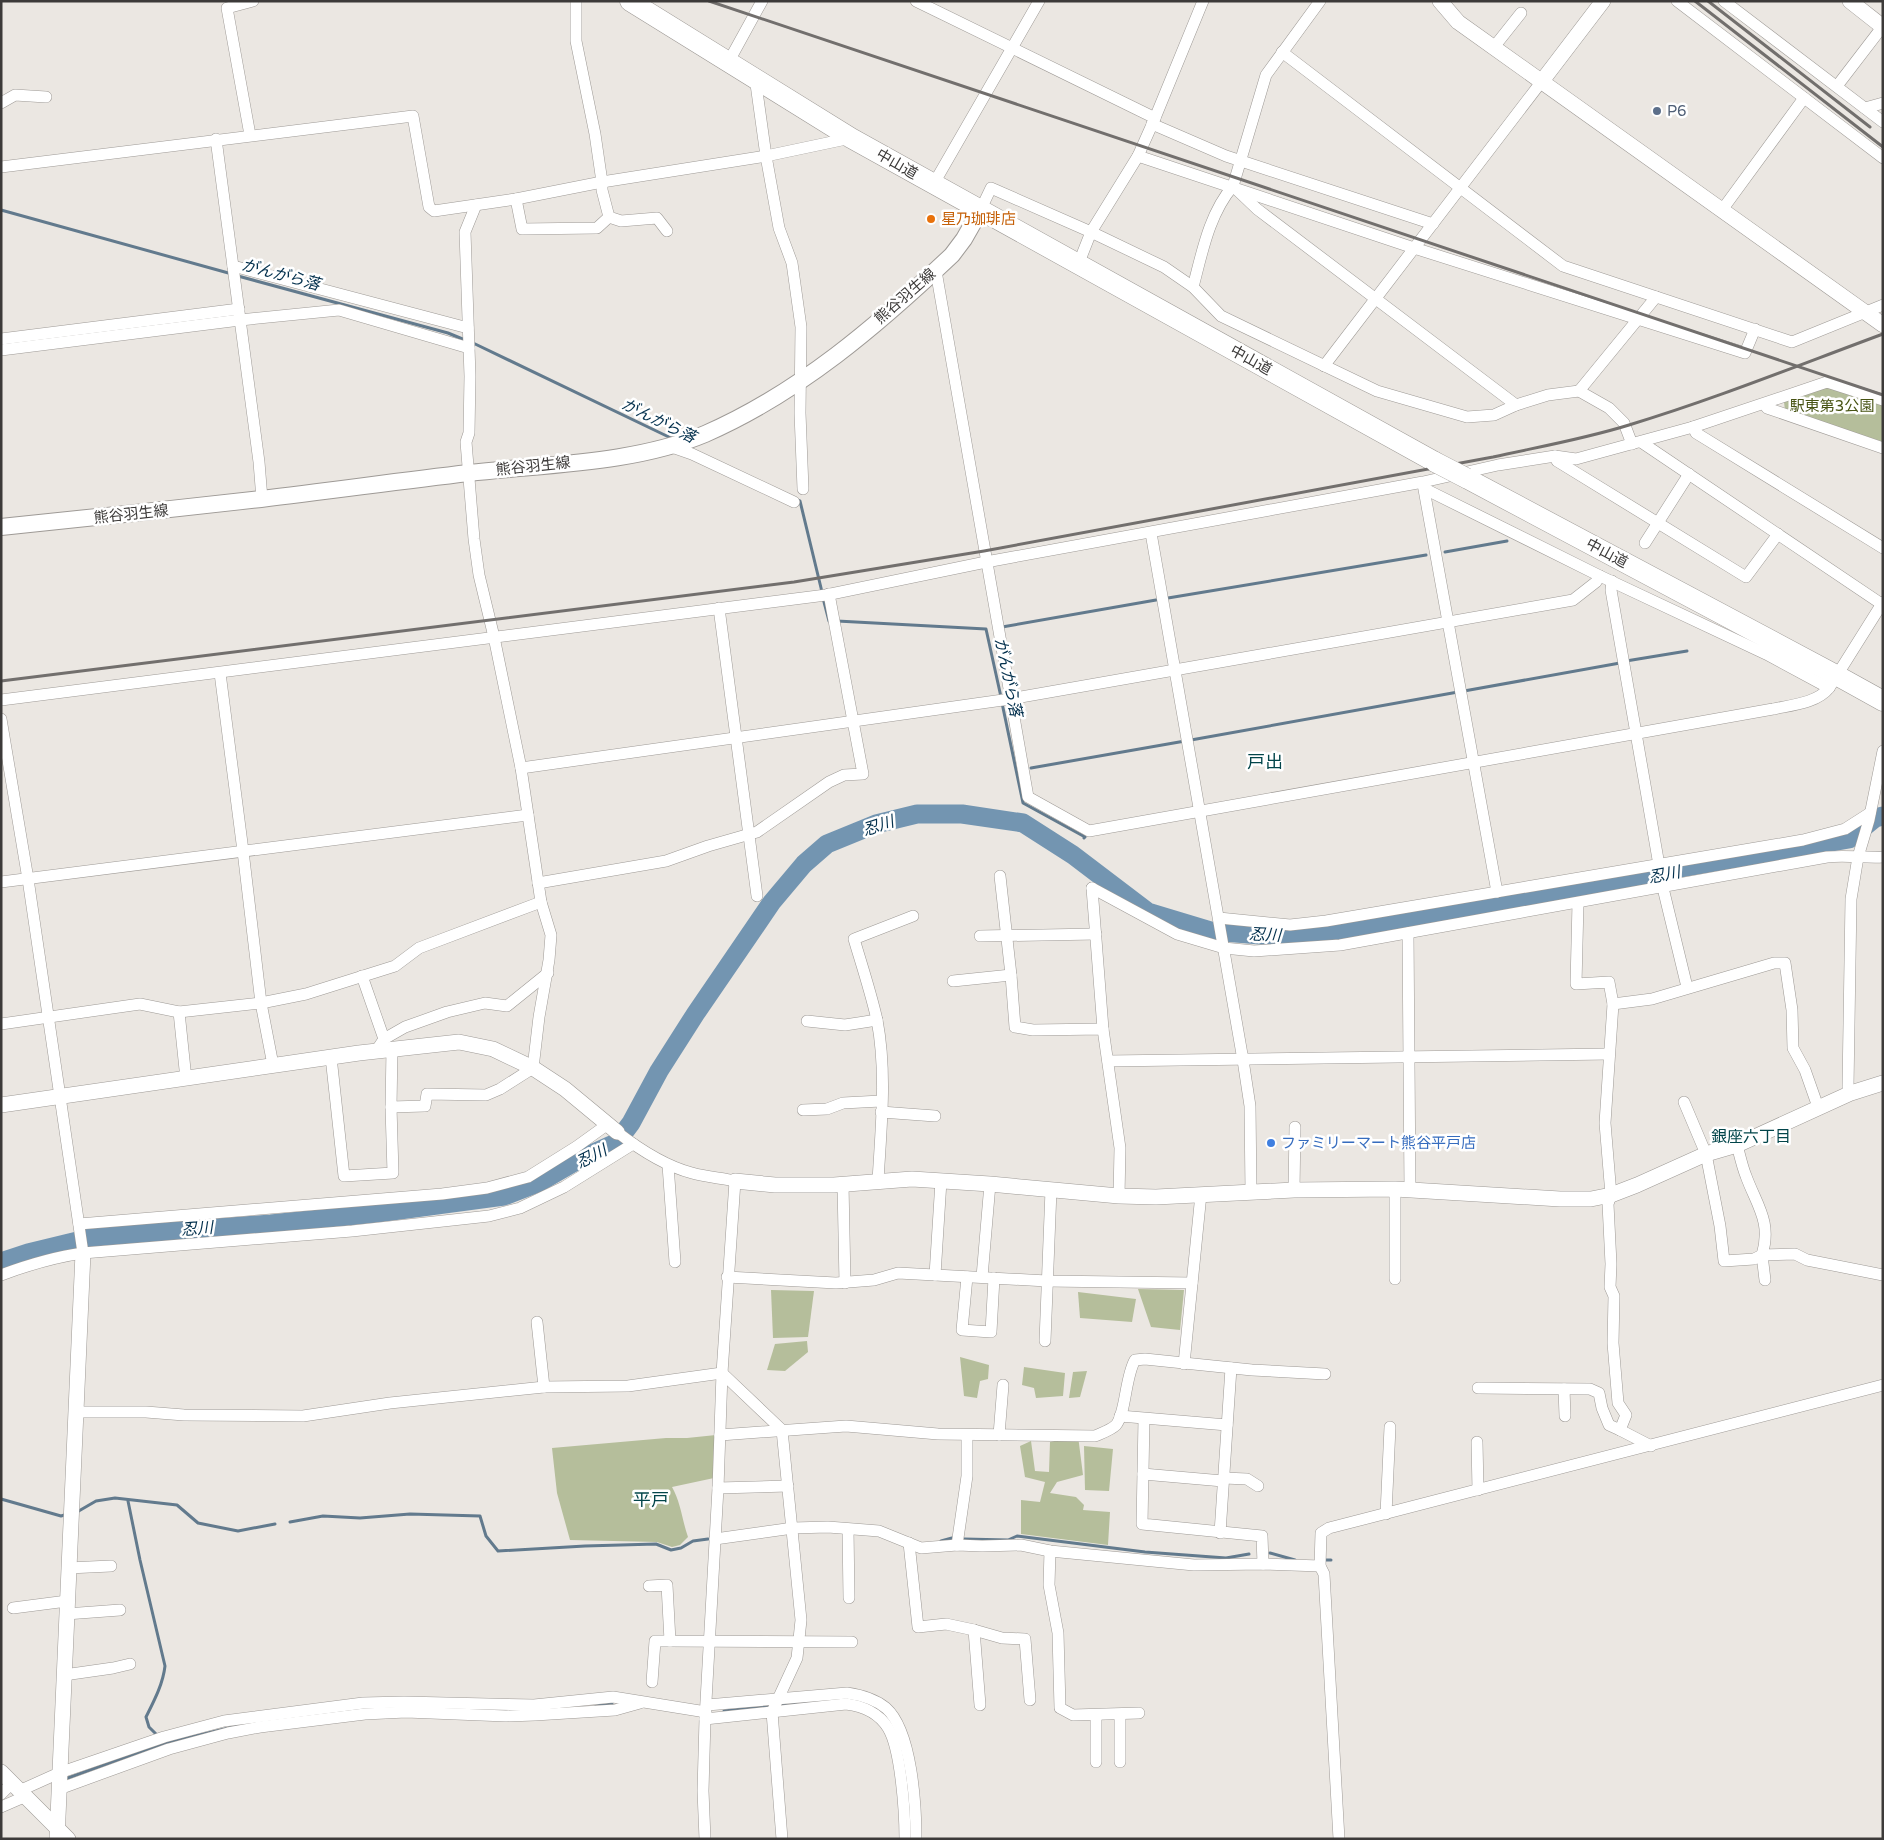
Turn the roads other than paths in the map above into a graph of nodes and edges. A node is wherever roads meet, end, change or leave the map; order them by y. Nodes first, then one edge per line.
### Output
1 (253, 1) edge
2 (564, 1) edge
3 (630, 1) edge
4 (916, 1) edge
5 (1039, 1) edge
6 (1203, 1) edge
7 (1320, 1) edge
8 (1440, 1) edge
9 (1603, 1) edge
10 (1677, 1) edge
11 (1724, 1) edge
12 (1850, 1) edge
13 (759, 2) edge
14 (575, 4) edge
15 (1521, 13) dead end
16 (1883, 26) edge
17 (1012, 48) junction
18 (1494, 48) junction
19 (1282, 52) junction
20 (729, 61) junction
21 (754, 78) junction
22 (1542, 81) junction
23 (1837, 86) junction
24 (46, 97) dead end
25 (1804, 98) junction
26 (1, 103) edge
27 (1883, 103) edge
28 (1865, 108) junction
29 (1153, 121) junction
30 (1883, 122) edge
31 (250, 135) junction
32 (851, 138) junction
33 (216, 139) junction
34 (766, 156) junction
35 (1138, 156) junction
36 (1883, 158) edge
37 (1240, 160) junction
38 (1, 167) edge
39 (602, 182) junction
40 (933, 185) junction
41 (1233, 186) junction
42 (1461, 188) junction
43 (516, 199) junction
44 (476, 206) junction
45 (980, 210) junction
46 (1722, 210) junction
47 (609, 217) junction
48 (1433, 224) junction
49 (667, 231) dead end
50 (1091, 232) junction
51 (1414, 248) junction
52 (1078, 265) junction
53 (233, 267) junction
54 (936, 271) junction
55 (1193, 288) junction
56 (342, 296) junction
57 (1656, 296) junction
58 (1376, 298) junction
59 (1883, 305) edge
60 (339, 310) junction
61 (1864, 312) junction
62 (239, 314) junction
63 (1638, 319) junction
64 (1883, 325) edge
65 (1755, 329) junction
66 (469, 338) junction
67 (1, 339) edge
68 (1, 350) edge
69 (1324, 366) junction
70 (800, 382) junction
71 (1579, 392) junction
72 (1883, 400) edge
73 (1764, 404) junction
74 (1516, 405) junction
75 (1693, 427) junction
76 (1636, 443) junction
77 (669, 445) junction
78 (1883, 448) edge
79 (1556, 456) junction
80 (470, 472) junction
81 (1689, 474) junction
82 (1424, 486) junction
83 (803, 489) dead end
84 (262, 499) junction
85 (794, 502) dead end
86 (1658, 522) junction
87 (1, 527) edge
88 (1151, 533) junction
89 (1778, 534) junction
90 (1645, 544) dead end
91 (1883, 548) edge
92 (986, 562) junction
93 (1600, 576) junction
94 (1612, 581) junction
95 (824, 595) junction
96 (1882, 604) edge
97 (719, 608) junction
98 (1447, 622) junction
99 (494, 637) junction
100 (1175, 671) junction
101 (220, 673) junction
102 (1833, 681) junction
103 (1, 700) edge
104 (1009, 700) junction
105 (1883, 701) edge
106 (1, 718) edge
107 (853, 721) junction
108 (1636, 734) junction
109 (736, 736) junction
110 (1883, 750) edge
111 (1473, 762) junction
112 (522, 768) junction
113 (1199, 810) junction
114 (528, 815) junction
115 (1870, 816) junction
116 (749, 834) junction
117 (243, 851) junction
118 (1858, 857) junction
119 (1883, 857) edge
120 (1659, 864) junction
121 (1000, 876) dead end
122 (28, 879) junction
123 (1, 882) edge
124 (538, 883) junction
125 (1663, 885) junction
126 (1497, 892) junction
127 (757, 896) dead end
128 (541, 902) junction
129 (1578, 903) junction
130 (913, 916) dead end
131 (1219, 920) junction
132 (1408, 933) junction
133 (1096, 934) junction
134 (980, 936) dead end
135 (1006, 936) junction
136 (1223, 945) junction
137 (548, 973) junction
138 (1011, 975) junction
139 (362, 976) junction
140 (954, 981) dead end
141 (1687, 988) junction
142 (261, 1003) junction
143 (1613, 1004) junction
144 (179, 1012) junction
145 (48, 1018) junction
146 (877, 1020) junction
147 (807, 1021) dead end
148 (1, 1024) edge
149 (1103, 1029) junction
150 (384, 1046) junction
151 (1609, 1054) junction
152 (1410, 1056) junction
153 (331, 1057) junction
154 (1243, 1060) junction
155 (1108, 1061) junction
156 (273, 1065) junction
157 (533, 1068) junction
158 (186, 1079) junction
159 (1883, 1083) edge
160 (1851, 1093) junction
161 (61, 1097) junction
162 (1684, 1102) dead end
163 (1, 1105) edge
164 (391, 1107) junction
165 (881, 1107) junction
166 (1818, 1107) junction
167 (803, 1110) dead end
168 (935, 1116) dead end
169 (1295, 1127) dead end
170 (622, 1135) junction
171 (1737, 1146) junction
172 (1706, 1154) junction
173 (668, 1165) junction
174 (878, 1180) junction
175 (941, 1180) junction
176 (735, 1181) junction
177 (843, 1184) junction
178 (990, 1184) junction
179 (1402, 1189) junction
180 (1051, 1190) junction
181 (1294, 1190) junction
182 (1251, 1192) junction
183 (1201, 1194) junction
184 (1611, 1195) junction
185 (1119, 1196) junction
186 (79, 1224) junction
187 (83, 1253) junction
188 (1762, 1256) junction
189 (675, 1262) dead end
190 (1, 1275) edge
191 (935, 1275) junction
192 (1883, 1275) edge
193 (728, 1277) junction
194 (967, 1277) junction
195 (988, 1278) junction
196 (1395, 1279) dead end
197 (1047, 1280) junction
198 (1765, 1280) dead end
199 (845, 1282) junction
200 (1192, 1284) junction
201 (537, 1322) dead end
202 (1045, 1342) dead end
203 (1184, 1364) junction
204 (1232, 1368) junction
205 (722, 1373) junction
206 (1325, 1374) dead end
207 (1003, 1385) dead end
208 (1883, 1385) edge
209 (544, 1387) junction
210 (1478, 1388) dead end
211 (1564, 1389) junction
212 (76, 1412) junction
213 (1120, 1416) junction
214 (1565, 1416) dead end
215 (1144, 1419) junction
216 (1227, 1425) junction
217 (1390, 1426) dead end
218 (782, 1430) junction
219 (1620, 1430) junction
220 (720, 1435) junction
221 (967, 1435) junction
222 (999, 1435) junction
223 (1477, 1442) dead end
224 (1651, 1446) junction
225 (1143, 1474) junction
226 (1223, 1479) junction
227 (788, 1486) junction
228 (1258, 1486) dead end
229 (718, 1488) junction
230 (1478, 1490) junction
231 (1386, 1514) junction
232 (793, 1528) junction
233 (848, 1529) junction
234 (1220, 1533) junction
235 (715, 1539) junction
236 (909, 1543) junction
237 (957, 1545) junction
238 (1050, 1551) junction
239 (1263, 1564) junction
240 (111, 1566) dead end
241 (1320, 1566) junction
242 (68, 1568) junction
243 (648, 1586) dead end
244 (848, 1598) dead end
245 (12, 1608) dead end
246 (67, 1608) junction
247 (120, 1610) dead end
248 (974, 1630) junction
249 (799, 1640) junction
250 (670, 1641) junction
251 (710, 1641) junction
252 (852, 1642) dead end
253 (130, 1664) dead end
254 (64, 1675) junction
255 (652, 1682) dead end
256 (780, 1698) junction
257 (1030, 1700) dead end
258 (980, 1705) dead end
259 (363, 1709) junction
260 (706, 1712) junction
261 (772, 1712) junction
262 (1139, 1713) dead end
263 (1096, 1715) junction
264 (1120, 1715) junction
265 (1096, 1762) dead end
266 (1120, 1762) dead end
267 (59, 1773) junction
268 (11, 1787) edge
269 (59, 1789) junction
270 (1, 1807) edge
271 (60, 1835) edge
272 (705, 1839) edge
273 (782, 1839) edge
274 (905, 1839) edge
275 (916, 1839) edge
276 (1339, 1839) edge

1 - 31 street
2 - 14 street
3 - 20 highway, 中山道
4 - 17 street
5 - 17 street
6 - 29 street
7 - 19 street
8 - 18 street
9 - 22 street
10 - 25 street
11 - 23 street
12 - 16 street
13 - 20 street
14 - 39 street
15 - 18 street
16 - 23 street
17 - 29 street
17 - 40 street
18 - 22 street
19 - 37 street
19 - 42 street
20 - 21 highway, 中山道
21 - 32 highway, 中山道
21 - 34 street
22 - 42 street
22 - 46 street
23 - 28 street
24 - 26 street
25 - 36 street
25 - 46 street
27 - 28 street
28 - 30 street
29 - 35 street
29 - 37 street
31 - 33 street
31 - 44 street
32 - 34 street
32 - 40 highway, 中山道
33 - 38 street
33 - 53 street
34 - 39 street
34 - 70 street
35 - 41 street
35 - 50 street
37 - 41 street
37 - 48 street
39 - 43 street
39 - 47 street
40 - 45 highway, 中山道
41 - 51 street
41 - 55 street
41 - 58 street
42 - 48 street
42 - 57 street
43 - 44 street
43 - 47 street
44 - 66 street
45 - 50 street
45 - 52 highway, 中山道
45 - 54 main road, 熊谷羽生線
46 - 61 street
47 - 49 street
48 - 51 street
50 - 52 street
50 - 55 street
51 - 58 street
51 - 63 street
52 - 102 highway, 中山道, bridge
53 - 56 street
53 - 62 street
54 - 70 main road, 熊谷羽生線
54 - 92 street
55 - 69 street
56 - 60 street
56 - 66 street
57 - 63 street
57 - 65 street
58 - 69 street
58 - 74 street
59 - 61 street
60 - 62 street
60 - 66 street
61 - 64 street
61 - 65 street
62 - 67 street
62 - 68 street
62 - 84 street
63 - 65 street
63 - 71 street
66 - 80 street
69 - 74 street
70 - 77 main road, 熊谷羽生線
70 - 83 street
71 - 74 street
71 - 76 street
72 - 73 street
73 - 75 street
73 - 78 street
75 - 76 street
75 - 91 street
76 - 79 street
76 - 81 street
77 - 80 main road, 熊谷羽生線
77 - 85 street
79 - 82 street
79 - 86 street
80 - 84 main road, 熊谷羽生線
80 - 99 street
81 - 86 street
81 - 89 street
82 - 88 street
82 - 93 street
82 - 98 street
84 - 87 main road, 熊谷羽生線
86 - 89 street
86 - 90 street
88 - 92 street
88 - 100 street
89 - 96 street
92 - 95 street
92 - 104 street
93 - 94 street
93 - 98 street
94 - 102 street
94 - 108 street
95 - 97 street
95 - 107 street
96 - 102 street
97 - 99 street
97 - 109 street
98 - 100 street
98 - 111 street
99 - 101 street
99 - 112 street
100 - 104 street
100 - 113 street
101 - 103 street
101 - 117 street
102 - 105 highway, 中山道
102 - 108 street
104 - 107 street
104 - 113 street
106 - 122 street
107 - 109 street
107 - 116 street
108 - 111 street
108 - 120 street
109 - 112 street
109 - 116 street
110 - 115 street
111 - 113 street
111 - 126 street
112 - 114 street
113 - 131 street
114 - 117 street
114 - 124 street
115 - 118 street
115 - 120 street
116 - 124 street
116 - 127 street
117 - 122 street
117 - 142 street
118 - 119 street
118 - 125 street
118 - 160 street
120 - 125 street
120 - 126 street
121 - 135 street
122 - 123 street
122 - 145 street
124 - 128 street
125 - 129 street
125 - 141 street
126 - 131 street
128 - 137 street
128 - 139 street
129 - 132 street
129 - 143 street
130 - 146 street
131 - 136 street
132 - 136 street
132 - 152 street
133 - 135 street
133 - 136 street
133 - 149 street
134 - 135 street
135 - 138 street
136 - 154 street
137 - 150 street
137 - 157 street
138 - 140 street
138 - 149 street
139 - 142 street
139 - 150 street
141 - 143 street
141 - 166 street
142 - 144 street
142 - 156 street
143 - 151 street
144 - 145 street
144 - 158 street
145 - 148 street
145 - 161 street
146 - 147 street
146 - 165 street
149 - 155 street
150 - 153 street
150 - 157 street
150 - 164 street
151 - 152 street
151 - 184 street
152 - 154 street
152 - 179 street
153 - 156 street
153 - 164 street
154 - 155 street
154 - 182 street
155 - 185 street
156 - 158 street
157 - 164 street
157 - 170 street
158 - 161 street
159 - 160 street
160 - 166 street
161 - 163 street
161 - 186 street
162 - 172 street
165 - 167 street
165 - 168 street
165 - 174 street
166 - 171 street
169 - 181 street
170 - 173 street
170 - 186 street
170 - 187 street
171 - 172 street
171 - 188 street
172 - 184 street
172 - 188 street
173 - 176 street
173 - 189 street
174 - 175 street
174 - 177 street
175 - 178 street
175 - 191 street
176 - 177 street
176 - 193 street
177 - 199 street
178 - 180 street
178 - 195 street
179 - 181 street
179 - 184 street
179 - 196 street
180 - 185 street
180 - 197 street
181 - 182 street
182 - 183 street
183 - 185 street
183 - 200 street
184 - 219 street
186 - 187 street
187 - 190 street
187 - 212 street
188 - 192 street
188 - 198 street
191 - 194 street
191 - 199 street
193 - 199 street
193 - 205 street
194 - 195 street
194 - 195 street
195 - 197 street
197 - 200 street
197 - 202 street
200 - 203 street
201 - 209 street
203 - 204 street
203 - 213 street
204 - 206 street
204 - 216 street
205 - 209 street
205 - 218 street
205 - 220 street
207 - 222 street
208 - 224 street
209 - 212 street
210 - 211 street
211 - 214 street
211 - 219 street
212 - 242 street
213 - 215 street
213 - 222 street
215 - 216 street
215 - 225 street
216 - 226 street
217 - 231 street
218 - 220 street
218 - 221 street
218 - 227 street
219 - 224 street
220 - 229 street
221 - 222 street
221 - 237 street
223 - 230 street
224 - 230 street
225 - 226 street
225 - 234 street
226 - 228 street
226 - 234 street
227 - 229 street
227 - 232 street
229 - 235 street
230 - 231 street
231 - 241 street
232 - 233 street
232 - 235 street
232 - 249 street
233 - 236 street
233 - 244 street
234 - 239 street
235 - 251 street
236 - 237 street
236 - 248 street
237 - 238 street
238 - 239 street
238 - 263 street
239 - 241 street
240 - 242 street
241 - 276 street
242 - 246 street
243 - 250 street
245 - 246 street
246 - 247 street
246 - 254 street
248 - 257 street
248 - 258 street
249 - 251 street
249 - 252 street
249 - 256 street
250 - 251 street
250 - 255 street
251 - 260 street
253 - 254 street
254 - 267 street
256 - 260 street
256 - 261 street
256 - 275 street
259 - 260 street
259 - 267 street
259 - 269 street
260 - 261 street
260 - 272 street
261 - 273 street
261 - 274 street
262 - 264 street
263 - 264 street
263 - 265 street
264 - 266 street
267 - 268 street
267 - 269 street
268 - 270 street
268 - 271 street
269 - 271 street

